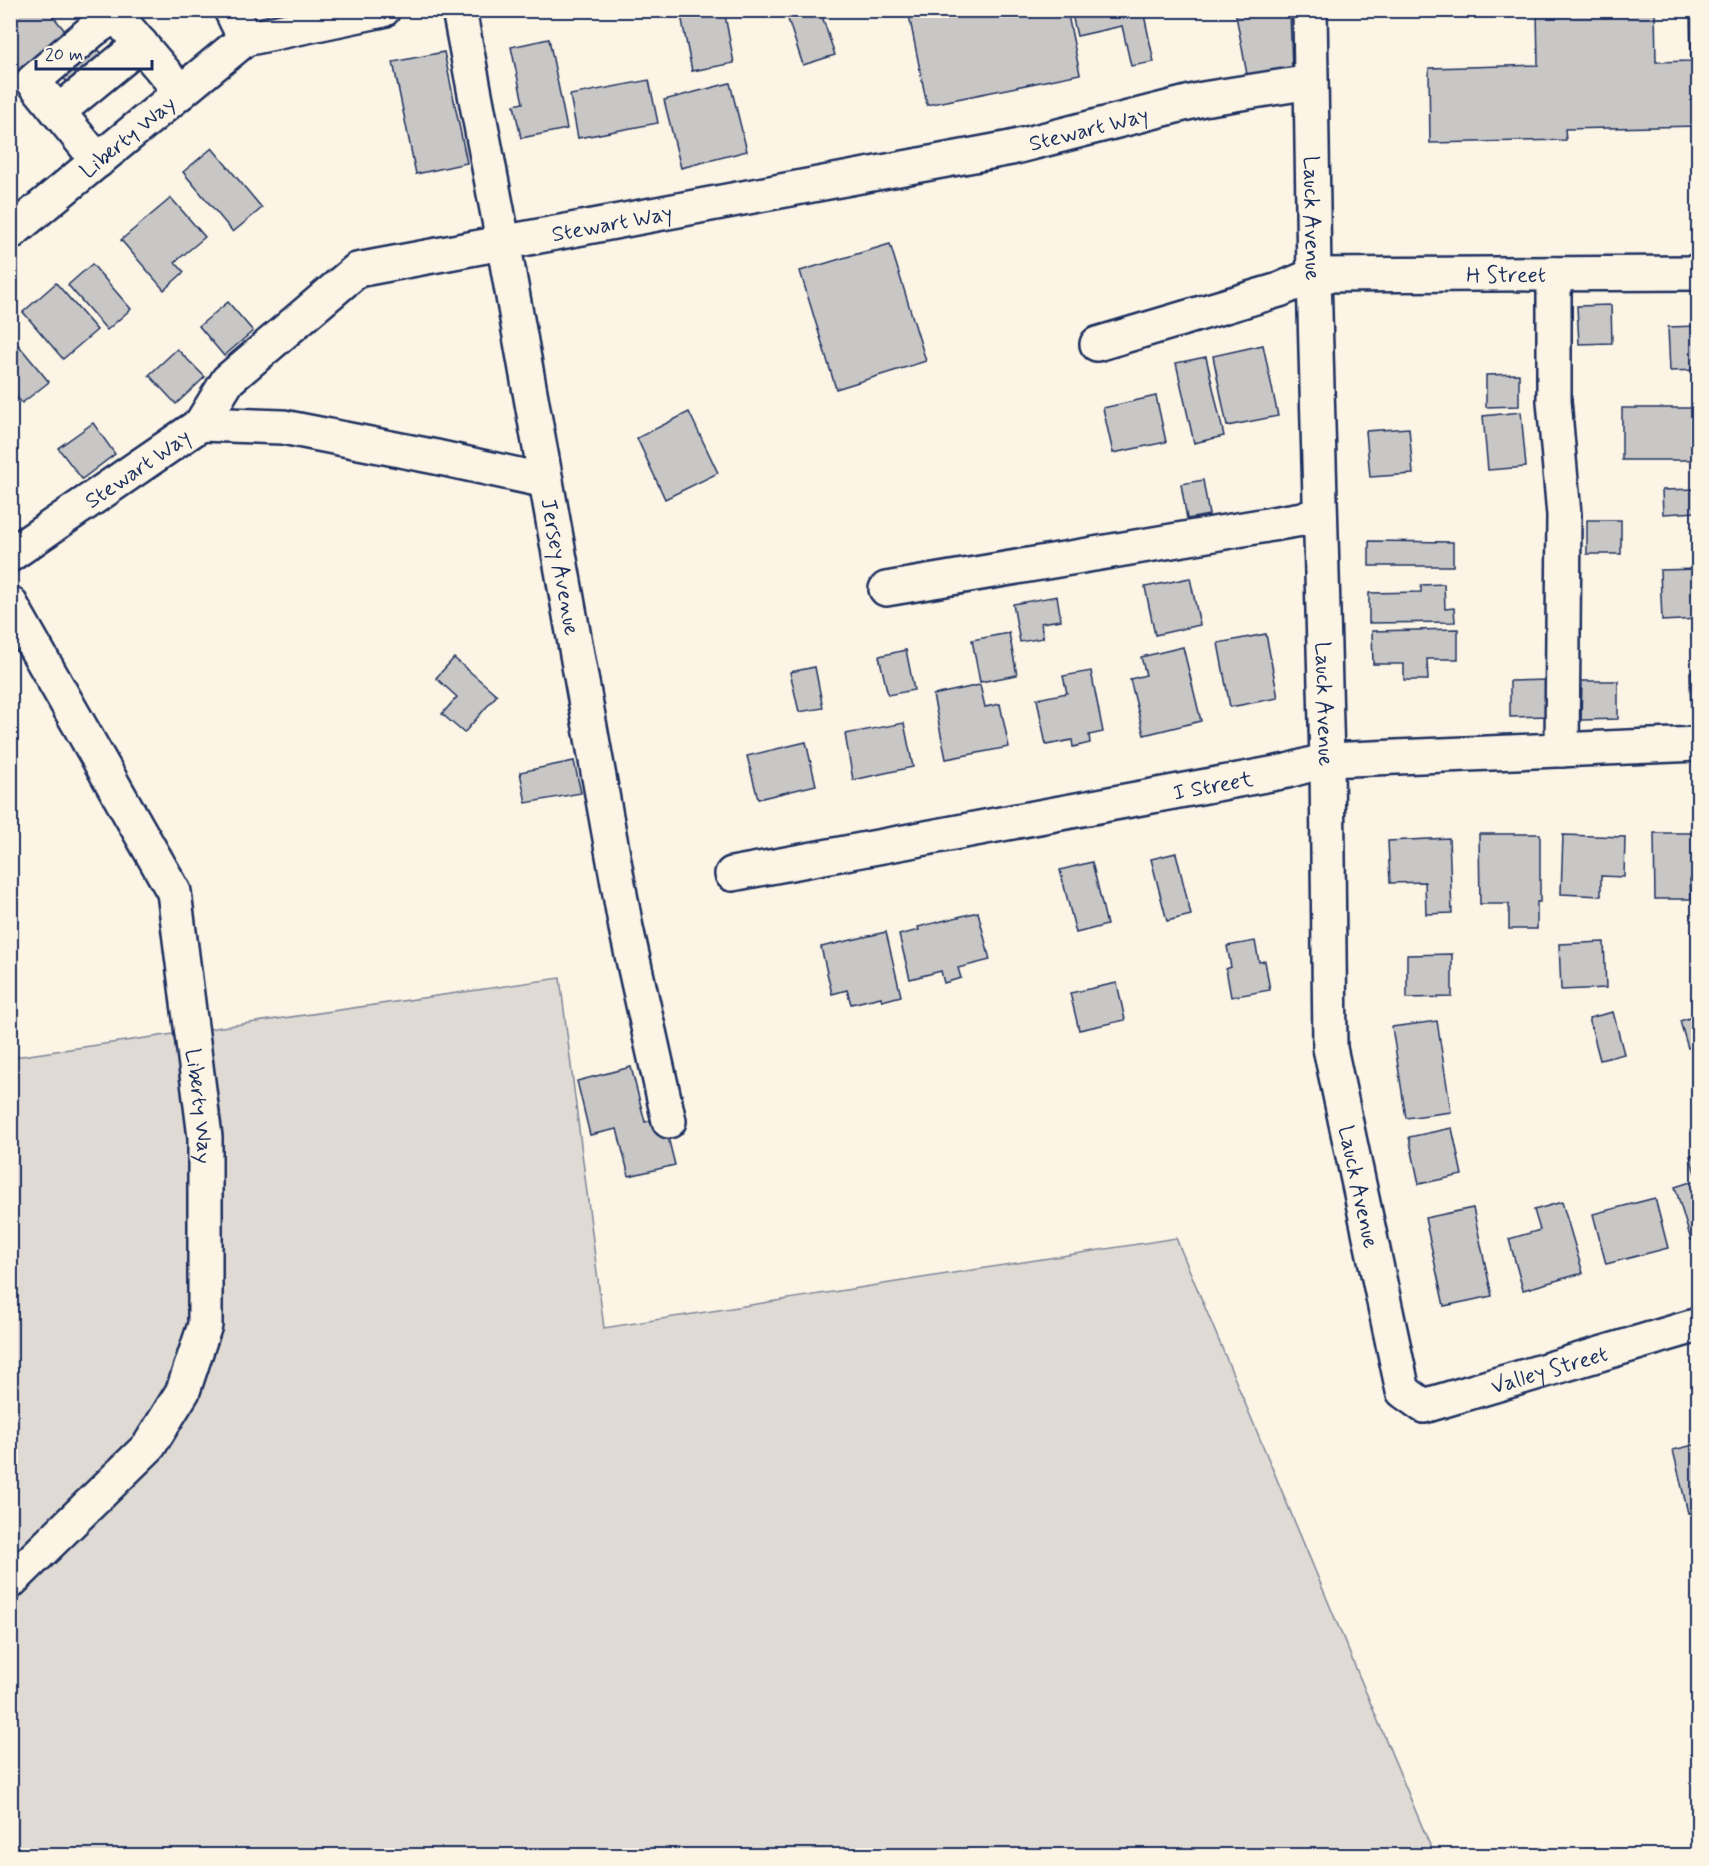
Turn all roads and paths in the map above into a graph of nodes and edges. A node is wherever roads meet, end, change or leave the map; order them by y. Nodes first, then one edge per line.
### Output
1 (383, 10) edge
2 (459, 10) edge
3 (1310, 10) edge
4 (238, 25) edge
5 (132, 32) edge
6 (1311, 82) junction
7 (181, 92) junction
8 (58, 112) junction
9 (98, 161) junction
10 (10, 233) edge
11 (503, 242) junction
12 (1698, 273) edge
13 (1554, 274) junction
14 (1314, 275) junction
15 (1097, 344) dead end
16 (201, 424) junction
17 (546, 481) junction
18 (1320, 516) junction
19 (10, 555) edge
20 (886, 589) dead end
21 (10, 603) edge
22 (1698, 744) edge
23 (1562, 750) junction
24 (1327, 760) junction
25 (732, 874) dead end
26 (669, 1121) dead end
27 (1698, 1325) edge
28 (1404, 1391) joint
29 (10, 1582) edge

1 - 4 street, Liberty Way
2 - 11 street, Jersey Avenue
3 - 6 street, Lauck Avenue
4 - 7 street, Liberty Way
5 - 7 street
5 - 8 street
5 - 8 street
6 - 11 street, Stewart Way
6 - 14 street, Lauck Avenue
7 - 9 street, Liberty Way
8 - 9 street
9 - 10 street, Liberty Way
11 - 16 street, Stewart Way
11 - 17 street, Jersey Avenue
12 - 13 street, H Street
13 - 14 street, H Street
13 - 23 street
14 - 15 street
14 - 18 street, Lauck Avenue
16 - 17 street
16 - 19 street, Stewart Way
17 - 26 street, Jersey Avenue
18 - 20 street
18 - 24 street, Lauck Avenue
21 - 29 street, Liberty Way
22 - 23 street, I Street
23 - 24 street, I Street
24 - 25 street, I Street
24 - 28 street, Lauck Avenue
27 - 28 street, Valley Street

